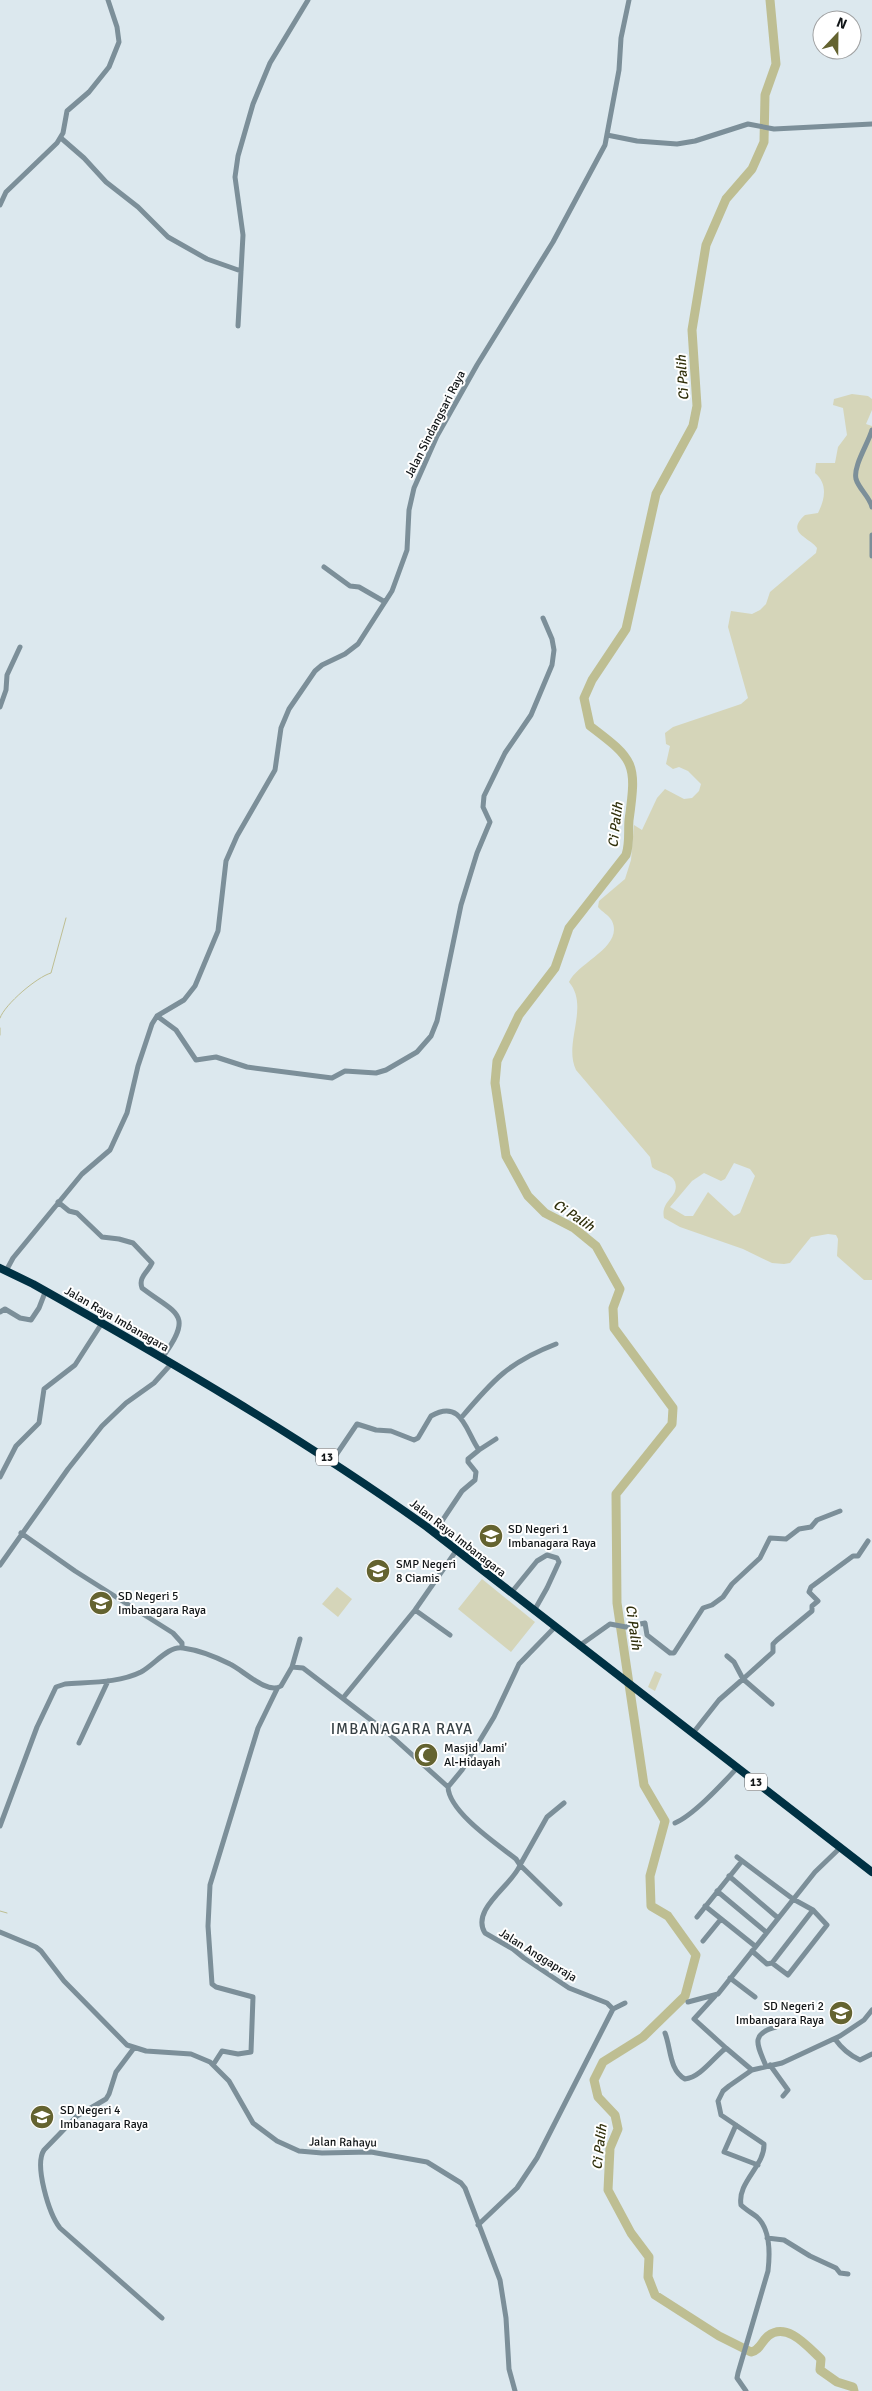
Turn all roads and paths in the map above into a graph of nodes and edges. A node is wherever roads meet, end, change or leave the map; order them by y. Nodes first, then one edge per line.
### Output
1 (108, 0) edge
2 (308, 0) edge
3 (629, 0) edge
4 (872, 124) edge
5 (607, 134) junction
6 (60, 138) junction
7 (0, 187) edge
8 (6, 192) junction
9 (0, 205) edge
10 (241, 271) junction
11 (238, 326) dead end
12 (872, 430) edge
13 (872, 507) edge
14 (872, 535) edge
15 (872, 556) edge
16 (324, 567) dead end
17 (385, 602) junction
18 (543, 618) dead end
19 (20, 647) dead end
20 (0, 672) edge
21 (7, 675) junction
22 (0, 707) edge
23 (157, 1016) junction
24 (58, 1202) junction
25 (3, 1270) edge
26 (46, 1290) junction
27 (0, 1312) edge
28 (102, 1322) junction
29 (556, 1344) dead end
30 (162, 1358) junction
31 (172, 1363) junction
32 (461, 1418) junction
33 (496, 1439) dead end
34 (479, 1450) junction
35 (332, 1461) junction
36 (0, 1476) edge
37 (840, 1511) dead end
38 (434, 1533) junction
39 (22, 1534) junction
40 (868, 1541) dead end
41 (456, 1550) junction
42 (0, 1566) edge
43 (511, 1593) junction
44 (415, 1610) junction
45 (534, 1611) junction
46 (555, 1627) junction
47 (450, 1635) dead end
48 (300, 1640) dead end
49 (579, 1646) junction
50 (182, 1647) junction
51 (727, 1656) dead end
52 (292, 1667) junction
53 (743, 1679) junction
54 (108, 1681) junction
55 (277, 1689) junction
56 (343, 1698) junction
57 (772, 1704) dead end
58 (694, 1733) junction
59 (79, 1744) dead end
60 (738, 1768) junction
61 (448, 1787) junction
62 (564, 1803) dead end
63 (675, 1824) dead end
64 (0, 1826) edge
65 (842, 1847) junction
66 (737, 1857) dead end
67 (742, 1861) junction
68 (520, 1865) junction
69 (872, 1872) edge
70 (729, 1876) junction
71 (717, 1892) junction
72 (793, 1899) junction
73 (560, 1904) dead end
74 (705, 1906) junction
75 (813, 1910) junction
76 (697, 1917) dead end
77 (778, 1918) junction
78 (721, 1919) junction
79 (766, 1932) junction
80 (0, 1933) edge
81 (703, 1941) dead end
82 (754, 1949) junction
83 (772, 1963) junction
84 (730, 1978) junction
85 (718, 1994) junction
86 (755, 1997) dead end
87 (698, 1999) junction
88 (688, 2002) dead end
89 (625, 2003) dead end
90 (613, 2009) junction
91 (702, 2009) junction
92 (872, 2010) edge
93 (776, 2027) dead end
94 (665, 2033) dead end
95 (835, 2039) junction
96 (134, 2048) junction
97 (726, 2048) junction
98 (872, 2054) edge
99 (213, 2066) junction
100 (768, 2066) junction
101 (752, 2070) junction
102 (784, 2096) dead end
103 (736, 2125) junction
104 (758, 2165) junction
105 (478, 2225) junction
106 (767, 2238) junction
107 (848, 2274) dead end
108 (162, 2318) dead end
109 (515, 2391) edge
110 (746, 2391) edge

1 - 6 street
2 - 10 street
3 - 5 street, Jalan Sindangsari Raya
4 - 5 street
5 - 17 street, Jalan Sindangsari Raya
6 - 8 street
6 - 10 street
7 - 8 street
8 - 9 street
10 - 11 street
12 - 13 street
14 - 15 street
16 - 17 street
17 - 23 street, Jalan Sindangsari Raya
18 - 23 street
19 - 21 street
20 - 21 street
21 - 22 street
23 - 24 street
24 - 25 street
24 - 30 street
25 - 26 highway, Jalan Raya Imbanagara / 13
26 - 27 street
26 - 28 highway, Jalan Raya Imbanagara / 13
28 - 30 highway, Jalan Raya Imbanagara / 13
28 - 36 street
29 - 32 street
30 - 31 highway, Jalan Raya Imbanagara / 13
31 - 35 highway, Jalan Raya Imbanagara / 13
31 - 39 street
32 - 34 street
32 - 35 street
33 - 34 street
34 - 38 street
35 - 38 highway, Jalan Raya Imbanagara / 13
37 - 49 street
38 - 41 highway, Jalan Raya Imbanagara / 13
39 - 42 street
39 - 50 street
40 - 53 street
41 - 43 highway, Jalan Raya Imbanagara / 13
41 - 44 street
43 - 45 highway, Jalan Raya Imbanagara / 13
43 - 45 street
44 - 47 street
44 - 56 street
45 - 46 highway, Jalan Raya Imbanagara / 13
46 - 49 highway, Jalan Raya Imbanagara / 13
46 - 61 street
48 - 52 street
49 - 58 highway, Jalan Raya Imbanagara / 13
50 - 54 street
50 - 55 street
51 - 53 street
52 - 55 street
52 - 56 street
53 - 57 street
53 - 58 street
54 - 59 street
54 - 64 street
55 - 99 street
56 - 61 street
58 - 60 highway, Jalan Raya Imbanagara / 13
60 - 63 street
60 - 65 highway, Jalan Raya Imbanagara / 13
61 - 68 street
62 - 68 street
65 - 69 highway, Jalan Raya Imbanagara / 13
65 - 72 street
66 - 67 street
67 - 70 street
67 - 72 street
68 - 73 street
68 - 90 street, Jalan Anggapraja
70 - 71 street
70 - 77 street
71 - 74 street
71 - 79 street
72 - 75 street
72 - 77 street
74 - 76 street
74 - 78 street
75 - 83 street
75 - 83 street
77 - 79 street
78 - 81 street
78 - 82 street
79 - 82 street
80 - 96 street, Jalan Rahayu
82 - 83 street
82 - 84 street
84 - 85 street
84 - 86 street
85 - 87 street
85 - 91 street
87 - 88 street
87 - 91 street
89 - 90 street
90 - 105 street
91 - 97 street
92 - 95 street
93 - 100 street
94 - 97 street
95 - 98 street
95 - 100 street
96 - 99 street, Jalan Rahayu
96 - 108 street
97 - 101 street
99 - 105 street, Jalan Rahayu
100 - 101 street
100 - 102 street
101 - 103 street
103 - 104 street
103 - 104 street
104 - 106 street
105 - 109 street, Jalan Rahayu
106 - 107 street
106 - 110 street

